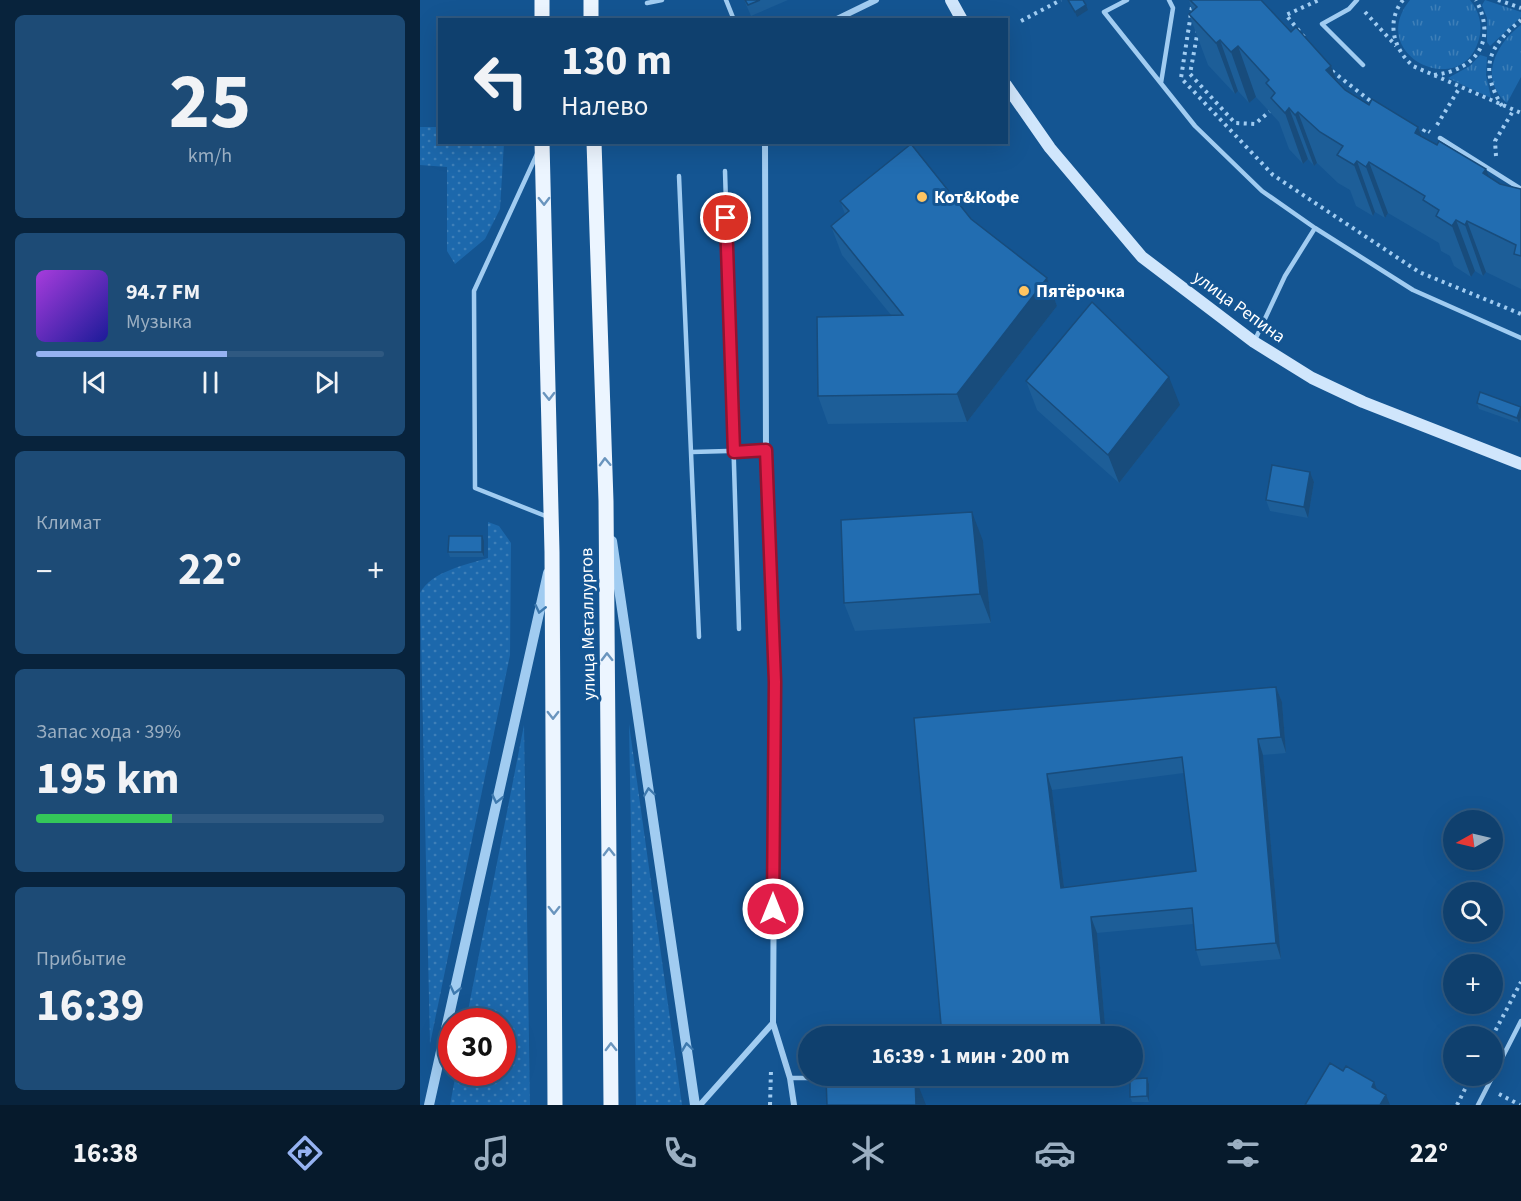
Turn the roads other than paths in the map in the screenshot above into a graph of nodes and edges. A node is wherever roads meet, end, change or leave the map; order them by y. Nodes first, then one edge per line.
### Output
1 (542, 0) edge
2 (591, 0) edge
3 (662, 0) edge
4 (726, 0) edge
5 (876, 0) edge
6 (951, 0) edge
7 (1127, 0) edge
8 (1170, 0) edge
9 (1356, 1) edge
10 (647, 3) dead end
11 (542, 18) edge
12 (591, 18) edge
13 (733, 18) edge
14 (839, 18) edge
15 (961, 18) edge
16 (1363, 65) dead end
17 (1161, 83) junction
18 (1008, 88) edge
19 (1440, 138) dead end
20 (542, 144) edge
21 (542, 144) edge
22 (594, 144) edge
23 (765, 144) edge
24 (725, 171) dead end
25 (679, 176) dead end
26 (1521, 189) edge
27 (1315, 228) junction
28 (1521, 338) edge
29 (1254, 342) junction
30 (766, 450) junction
31 (692, 452) junction
32 (734, 452) junction
33 (1521, 464) edge
34 (606, 501) junction
35 (552, 519) junction
36 (552, 552) junction
37 (739, 629) dead end
38 (699, 637) dead end
39 (1521, 1022) edge
40 (773, 1023) junction
41 (790, 1078) junction
42 (798, 1078) edge
43 (429, 1105) edge
44 (555, 1105) edge
45 (611, 1105) edge
46 (695, 1105) edge
47 (700, 1105) edge
48 (794, 1105) edge
49 (1478, 1105) edge

1 - 11 main road
2 - 12 main road
3 - 10 lane
4 - 13 lane
5 - 14 street
6 - 15 main road
7 - 17 lane
8 - 17 lane
9 - 16 lane
17 - 27 lane
18 - 29 main road, улица Репина
19 - 26 lane
20 -> 35 main road, улица Металлургов
21 - 35 lane
34 -> 22 main road, улица Металлургов
23 - 30 street
24 - 32 lane
25 - 31 lane
27 - 28 lane
27 - 29 lane
29 - 33 main road, улица Репина
30 - 32 lane
30 - 40 street
31 - 32 lane
31 - 38 lane
32 - 37 lane
45 -> 34 main road, улица Металлургов
46 -> 34 street
35 - 36 main road, улица Металлургов
36 -> 43 street
36 -> 44 main road, улица Металлургов
39 - 49 lane
40 - 41 street
40 - 47 street
41 - 42 lane
41 - 48 street

